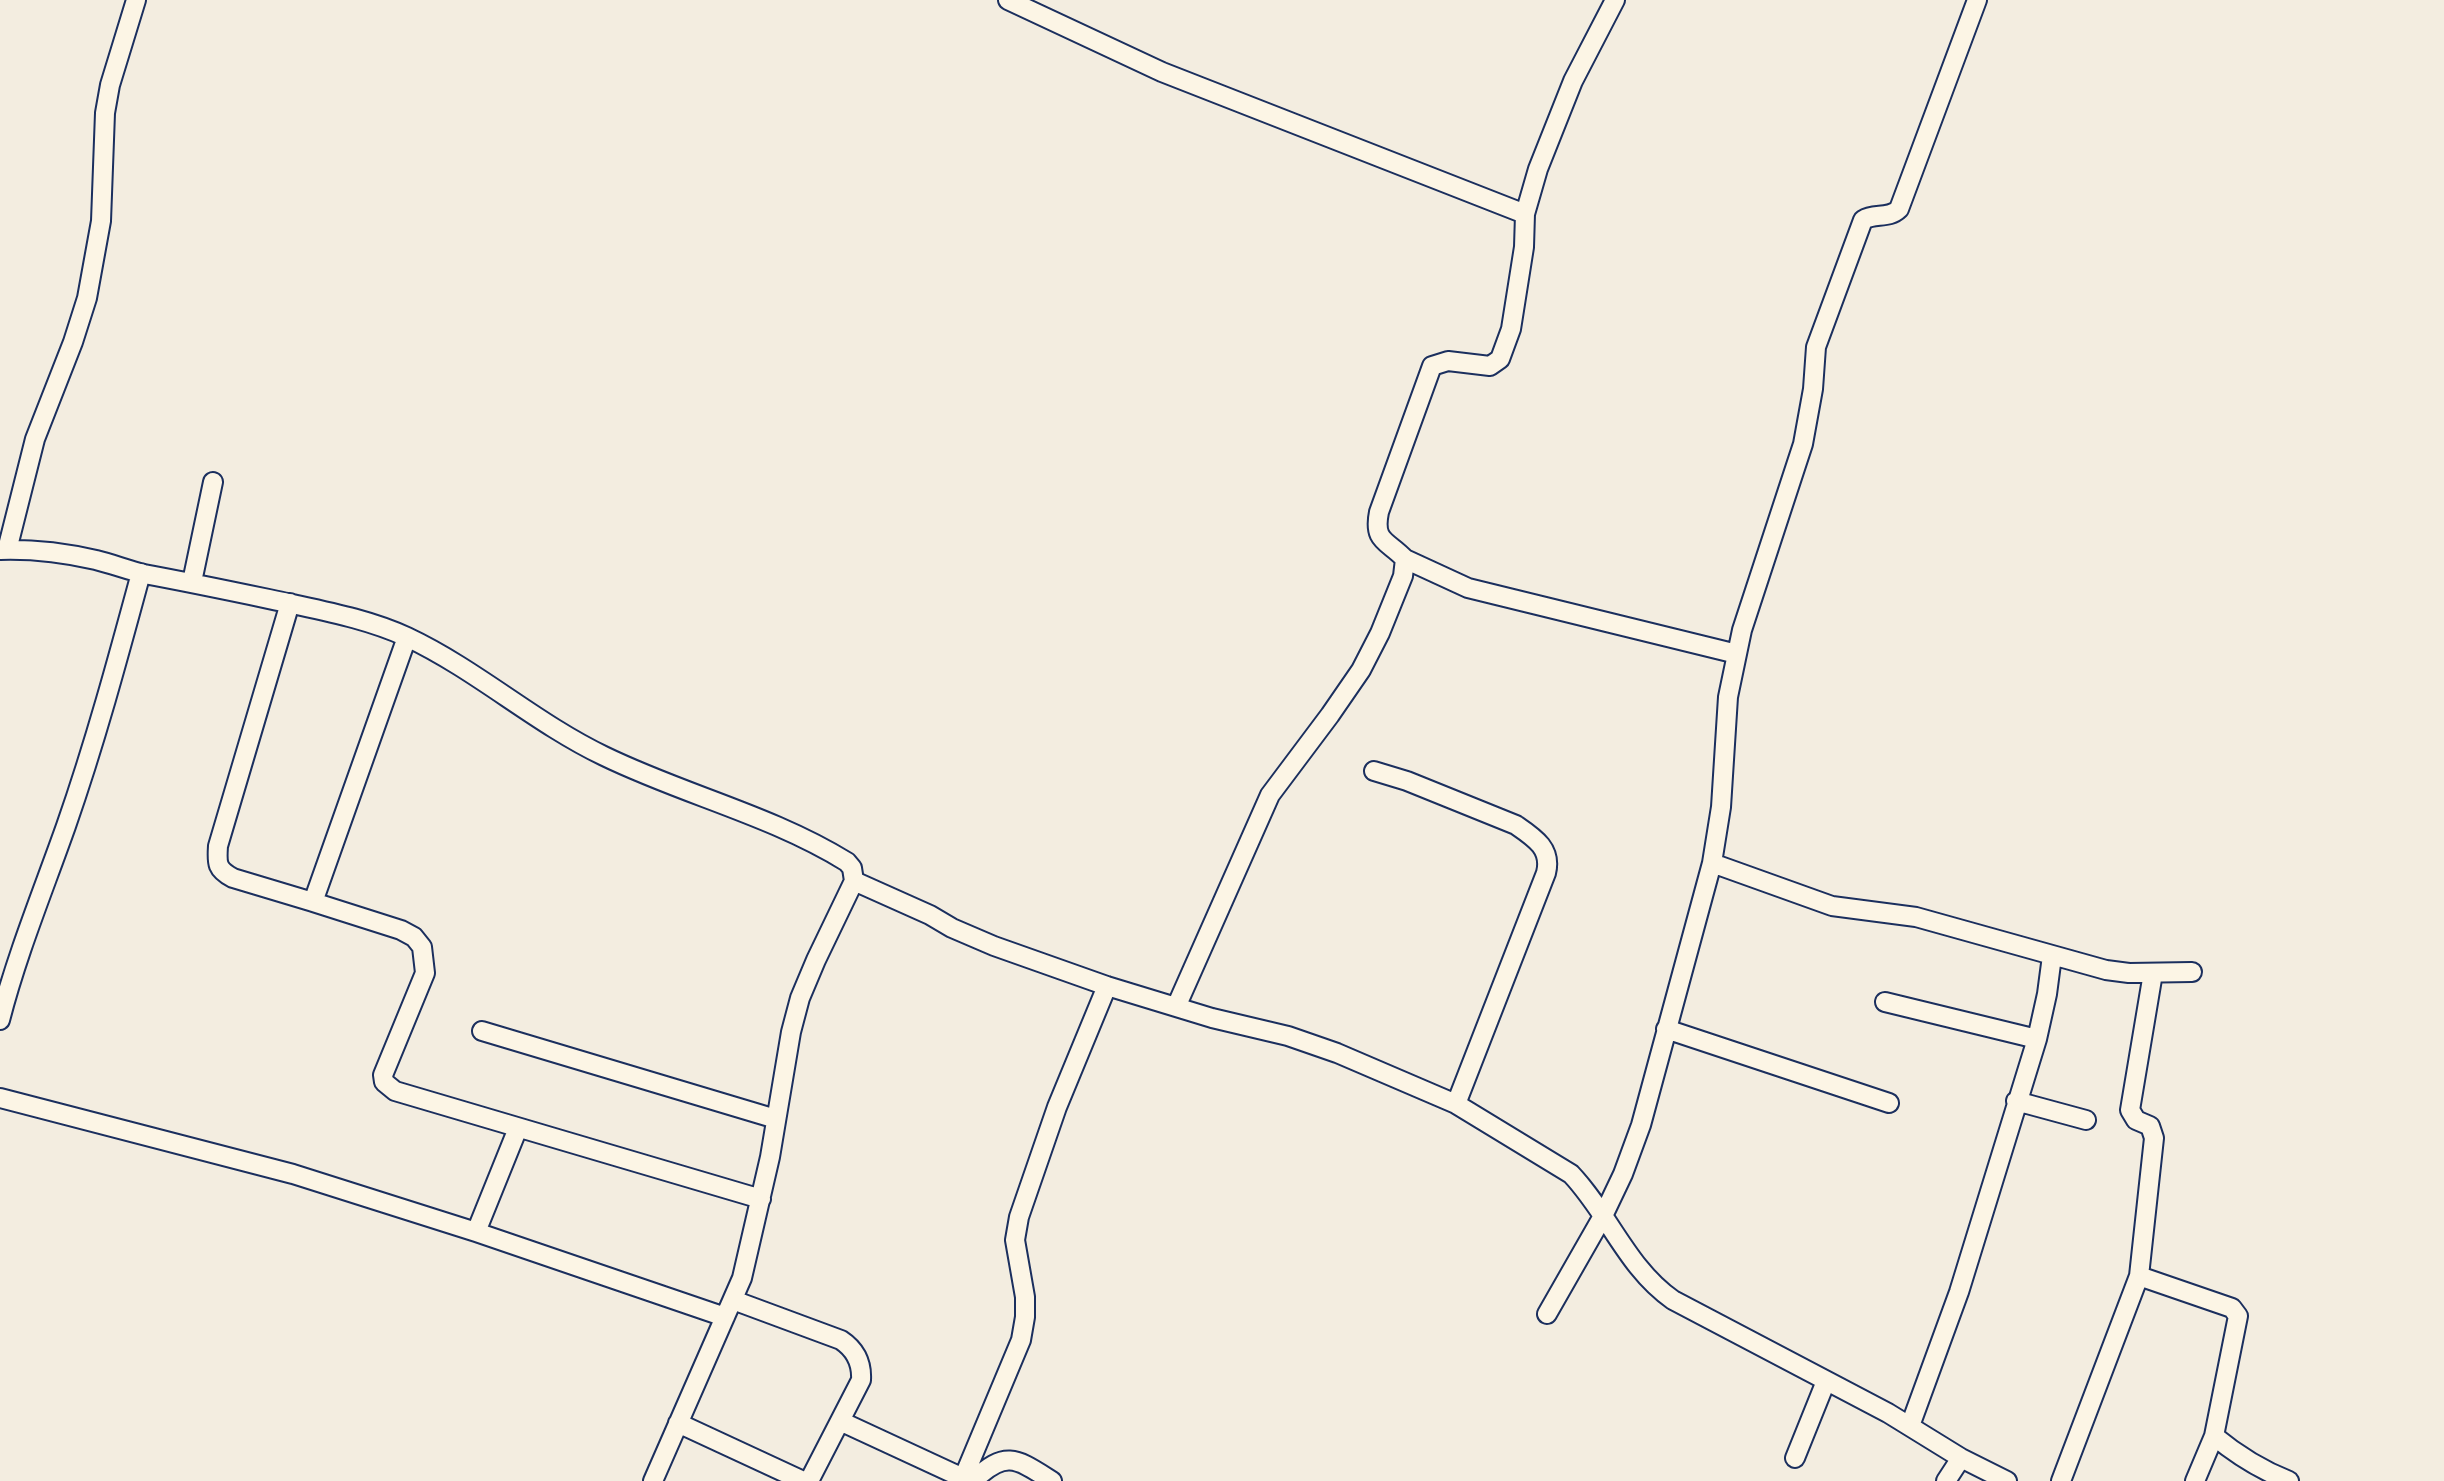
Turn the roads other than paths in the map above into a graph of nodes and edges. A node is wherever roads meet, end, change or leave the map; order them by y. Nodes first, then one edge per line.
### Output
1 (136, 0) edge
2 (1008, 0) edge
3 (1615, 0) edge
4 (1977, 0) edge
5 (1525, 214) junction
6 (213, 482) dead end
7 (4, 550) edge
8 (1405, 559) junction
9 (141, 573) junction
10 (192, 582) junction
11 (290, 603) junction
12 (407, 637) junction
13 (1737, 654) junction
14 (1374, 771) dead end
15 (1712, 863) junction
16 (854, 880) junction
17 (313, 902) junction
18 (2052, 956) junction
19 (2192, 972) dead end
20 (2153, 973) junction
21 (1107, 986) junction
22 (1885, 1002) dead end
23 (1176, 1007) junction
24 (0, 1020) edge
25 (1666, 1029) junction
26 (482, 1031) dead end
27 (2037, 1039) junction
28 (0, 1098) edge
29 (2016, 1101) junction
30 (1889, 1103) dead end
31 (1456, 1104) junction
32 (776, 1119) junction
33 (2086, 1120) dead end
34 (518, 1128) junction
35 (761, 1199) junction
36 (1603, 1216) junction
37 (476, 1232) junction
38 (2139, 1276) junction
39 (733, 1300) junction
40 (1547, 1314) dead end
41 (725, 1317) junction
42 (1826, 1381) junction
43 (840, 1421) junction
44 (678, 1423) junction
45 (1910, 1426) junction
46 (2214, 1436) junction
47 (1795, 1458) dead end
48 (1961, 1458) junction
49 (966, 1480) edge
50 (653, 1481) edge
51 (803, 1481) edge
52 (809, 1481) edge
53 (1052, 1481) edge
54 (1946, 1481) edge
55 (2007, 1481) edge
56 (2061, 1481) edge
57 (2195, 1481) edge
58 (2289, 1481) edge

1 - 7 street
2 - 5 street
3 - 5 street
4 - 13 street
5 - 8 street
6 - 10 street
7 - 9 street
8 - 13 street
8 - 23 street
9 - 10 street
9 - 24 street
10 - 11 street
11 - 12 street
11 - 17 street
12 - 16 street
12 - 17 street
13 - 15 street
14 - 31 street
15 - 18 street
15 - 25 street
16 - 21 street
16 - 32 street
17 - 34 street
18 - 20 street
18 - 27 street
19 - 20 street
20 - 38 street
21 - 23 street
21 - 49 street
22 - 27 street
23 - 31 street
25 - 30 street
25 - 36 street
26 - 32 street
27 - 29 street
28 - 37 street
29 - 33 street
29 - 45 street
31 - 36 street
32 - 35 street
34 - 35 street
34 - 37 street
35 - 39 street
36 - 40 street
36 - 42 street
37 - 41 street
38 - 46 street
38 - 56 street
39 - 41 street
39 - 43 street
41 - 44 street
42 - 45 street
42 - 47 street
43 - 49 street
43 - 52 street
44 - 50 street
44 - 51 street
45 - 48 street
46 - 57 street
46 - 58 street
48 - 54 street
48 - 55 street
49 - 53 street

